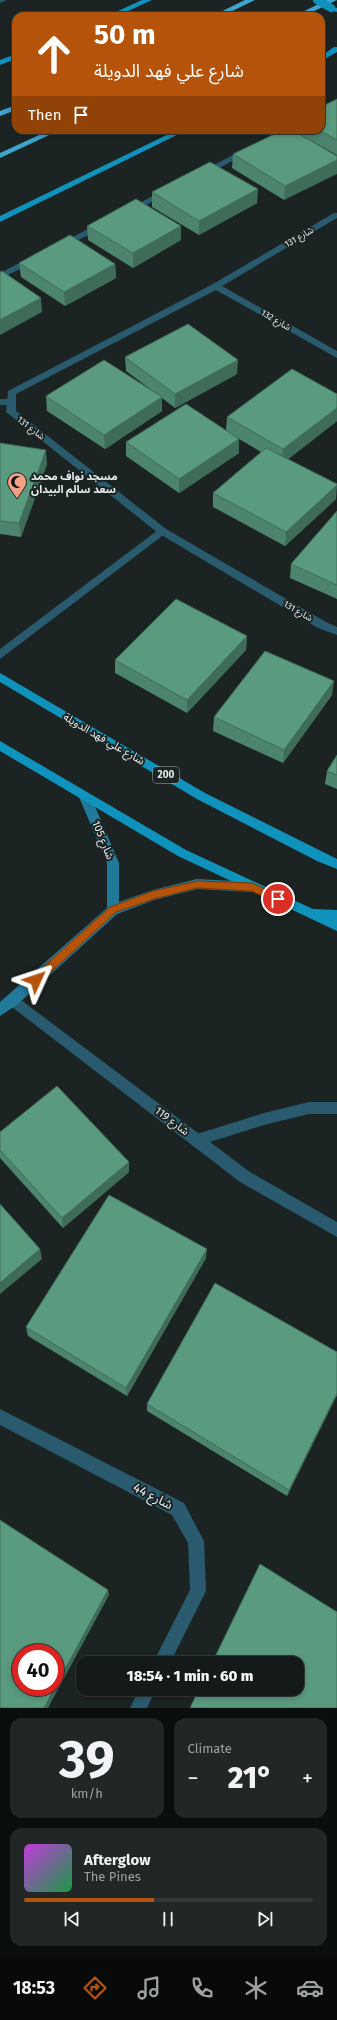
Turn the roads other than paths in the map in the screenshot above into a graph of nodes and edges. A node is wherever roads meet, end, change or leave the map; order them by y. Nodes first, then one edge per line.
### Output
1 (3, 0) edge
2 (148, 0) edge
3 (251, 0) edge
4 (317, 0) edge
5 (0, 1) edge
6 (334, 6) edge
7 (120, 12) edge
8 (225, 12) edge
9 (312, 12) edge
10 (337, 49) edge
11 (325, 56) edge
12 (337, 57) edge
13 (12, 58) edge
14 (0, 63) edge
15 (325, 63) edge
16 (12, 109) edge
17 (0, 114) edge
18 (47, 134) edge
19 (175, 134) edge
20 (254, 148) edge
21 (0, 156) edge
22 (197, 176) edge
23 (176, 187) edge
24 (120, 215) edge
25 (337, 215) edge
26 (0, 219) edge
27 (106, 222) edge
28 (0, 276) edge
29 (216, 286) junction
30 (337, 355) edge
31 (0, 402) edge
32 (11, 402) junction
33 (162, 531) junction
34 (337, 631) edge
35 (0, 656) edge
36 (0, 677) edge
37 (0, 745) edge
38 (85, 797) junction
39 (337, 864) edge
40 (252, 887) junction
41 (113, 910) junction
42 (304, 911) junction
43 (337, 915) edge
44 (337, 926) edge
45 (13, 1000) junction
46 (0, 1010) edge
47 (337, 1108) edge
48 (197, 1140) junction
49 (337, 1230) edge
50 (0, 1417) edge
51 (165, 1656) edge
52 (144, 1696) edge
53 (138, 1708) edge

1 - 5 street
2 - 7 main road
3 - 8 highway
4 - 6 main road, bridge
6 - 9 highway
10 - 11 main road
12 - 15 main road
13 - 14 main road
16 - 17 highway
18 - 21 highway
19 - 26 main road
20 - 22 street
23 - 24 street
25 - 29 street, شارع 131
27 - 28 street
29 - 30 street, شارع 132
29 - 32 street, شارع 131
31 - 32 street
32 - 33 street, شارع 131
33 - 34 street, شارع 131
33 - 35 street
36 - 39 main road, شارع علي فهد الدويلة / 200
37 - 38 main road
38 - 40 main road
38 - 41 street, شارع 105
40 - 41 street
40 - 42 main road
41 - 45 street
42 - 43 main road
42 - 44 main road
45 - 46 street
45 - 48 street, شارع 119
47 - 48 street
48 - 49 street, شارع 119
50 - 51 street, شارع 44
52 - 53 street

